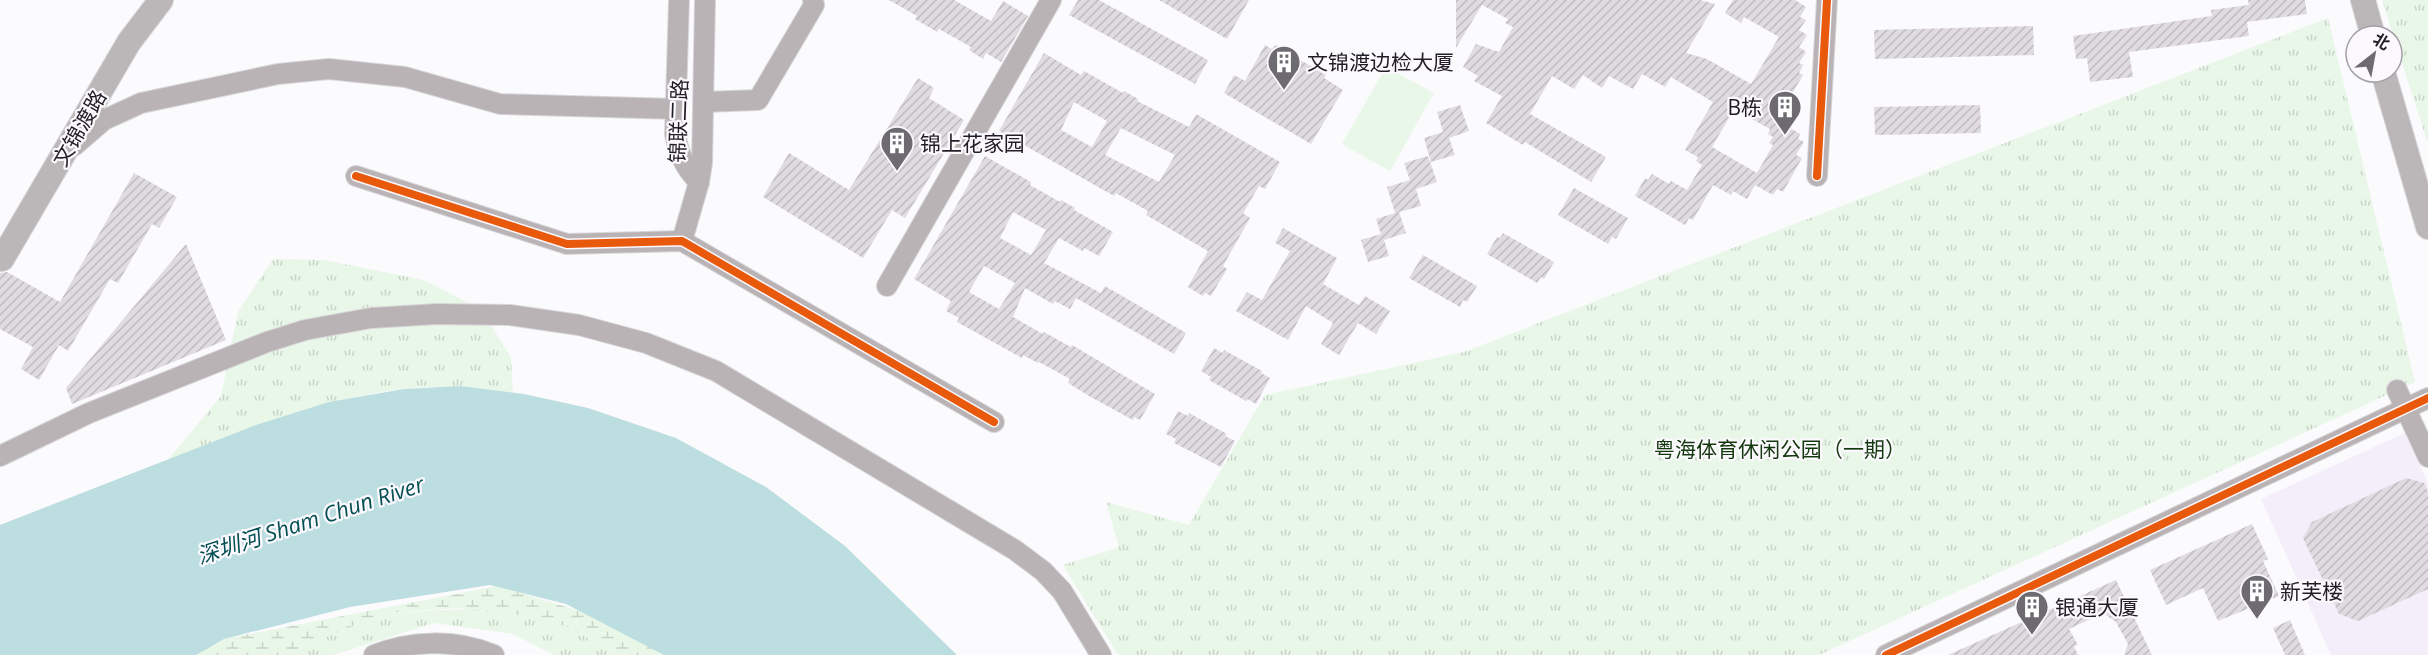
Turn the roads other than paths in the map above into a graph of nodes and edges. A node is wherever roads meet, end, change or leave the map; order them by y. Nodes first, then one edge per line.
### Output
1 (161, 0) edge
2 (679, 0) edge
3 (705, 0) edge
4 (813, 0) edge
5 (1052, 0) edge
6 (1827, 0) edge
7 (2363, 0) edge
8 (2370, 24) edge
9 (2386, 84) edge
10 (704, 102) junction
11 (677, 110) junction
12 (62, 158) junction
13 (356, 176) dead end
14 (1817, 176) dead end
15 (699, 182) junction
16 (2428, 227) edge
17 (682, 241) junction
18 (3, 259) dead end
19 (887, 286) dead end
20 (2397, 390) dead end
21 (2428, 398) edge
22 (2406, 408) junction
23 (994, 422) dead end
24 (0, 456) edge
25 (2428, 457) edge
26 (374, 655) edge
27 (494, 655) edge
28 (1101, 655) edge
29 (1886, 655) edge

1 - 12 main road, 文锦渡路
2 - 11 street
3 - 10 street, 锦联二路
4 - 10 street
5 - 19 street
6 - 14 street
7 - 8 main road
9 - 16 main road
10 - 15 street, 锦联二路
11 - 12 street
11 - 15 street
12 - 18 main road, 文锦渡路
13 - 17 street
15 - 17 street, 锦联二路
17 - 23 street
20 - 22 street
21 - 22 street
22 - 25 street
22 - 29 street
24 - 28 street
26 - 27 street

